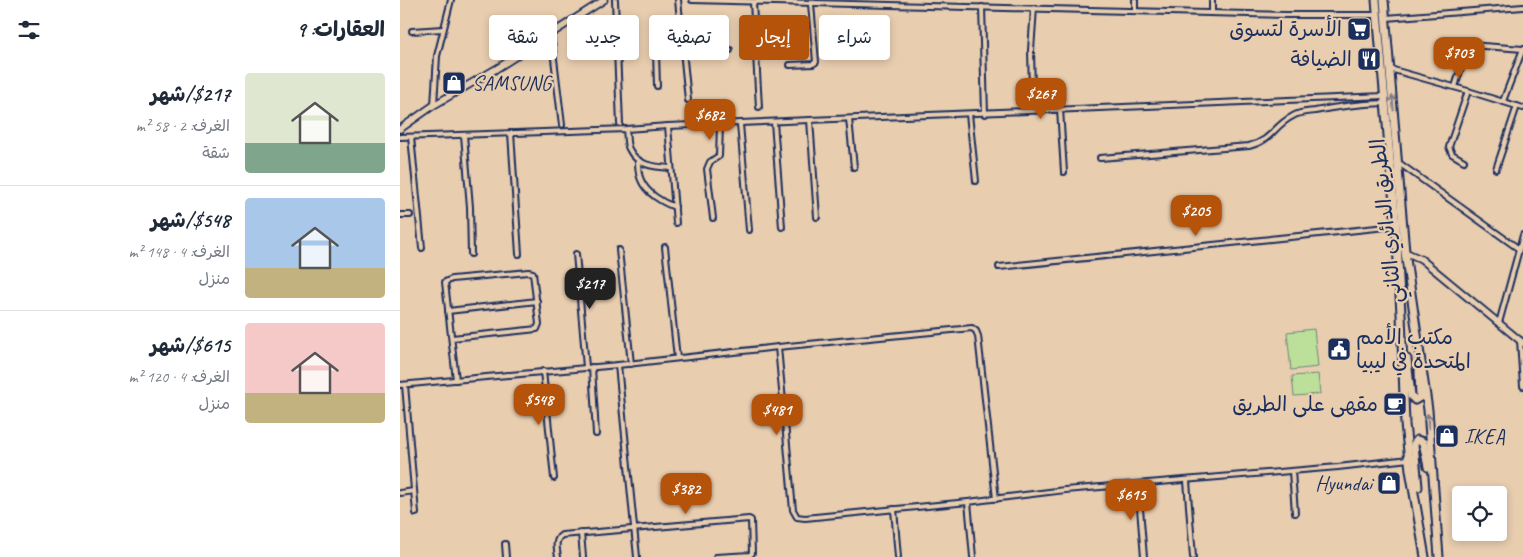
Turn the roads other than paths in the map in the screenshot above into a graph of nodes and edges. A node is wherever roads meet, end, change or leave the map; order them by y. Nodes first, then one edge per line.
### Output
1 (452, 0) edge
2 (604, 0) edge
3 (615, 0) edge
4 (678, 0) edge
5 (692, 0) edge
6 (885, 0) edge
7 (928, 0) edge
8 (1135, 0) edge
9 (1212, 0) edge
10 (1376, 0) edge
11 (1384, 0) edge
12 (754, 2) junction
13 (811, 4) junction
14 (885, 5) junction
15 (928, 6) junction
16 (982, 7) junction
17 (1523, 7) edge
18 (1034, 8) junction
19 (1135, 11) junction
20 (1212, 13) junction
21 (679, 15) edge
22 (1377, 15) junction
23 (1385, 18) junction
24 (443, 29) junction
25 (557, 30) edge
26 (412, 31) dead end
27 (1523, 49) edge
28 (510, 60) edge
29 (554, 60) edge
30 (656, 60) edge
31 (684, 60) edge
32 (790, 66) dead end
33 (1390, 69) junction
34 (657, 86) dead end
35 (1455, 87) junction
36 (1032, 91) dead end
37 (1468, 91) junction
38 (1385, 99) junction
39 (688, 100) dead end
40 (1503, 101) junction
41 (434, 105) junction
42 (1516, 106) junction
43 (759, 107) dead end
44 (1523, 108) edge
45 (1060, 110) junction
46 (969, 114) junction
47 (985, 114) junction
48 (849, 119) junction
49 (810, 120) junction
50 (774, 122) junction
51 (620, 124) dead end
52 (720, 124) junction
53 (740, 124) junction
54 (562, 125) dead end
55 (668, 126) junction
56 (400, 129) edge
57 (626, 129) junction
58 (511, 134) junction
59 (464, 135) junction
60 (400, 137) edge
61 (411, 137) junction
62 (1100, 158) dead end
63 (638, 160) junction
64 (1464, 161) dead end
65 (1398, 163) junction
66 (854, 167) dead end
67 (671, 168) junction
68 (1496, 169) dead end
69 (1064, 172) dead end
70 (976, 181) dead end
71 (675, 207) junction
72 (400, 215) edge
73 (410, 215) dead end
74 (817, 217) dead end
75 (712, 218) dead end
76 (676, 223) dead end
77 (1396, 226) junction
78 (782, 227) dead end
79 (749, 230) dead end
80 (1523, 235) edge
81 (665, 247) dead end
82 (422, 248) dead end
83 (1519, 249) junction
84 (619, 250) dead end
85 (1405, 252) junction
86 (471, 254) dead end
87 (519, 254) dead end
88 (576, 254) dead end
89 (999, 267) dead end
90 (537, 301) junction
91 (448, 311) junction
92 (1402, 314) junction
93 (1499, 323) junction
94 (452, 338) junction
95 (1522, 342) edge
96 (778, 347) junction
97 (1418, 347) junction
98 (677, 358) junction
99 (631, 364) junction
100 (618, 365) junction
101 (586, 367) junction
102 (592, 367) junction
103 (543, 372) junction
104 (456, 380) junction
105 (402, 385) edge
106 (1523, 386) edge
107 (596, 434) dead end
108 (1409, 459) junction
109 (1292, 471) junction
110 (554, 478) dead end
111 (1187, 481) junction
112 (1138, 484) junction
113 (414, 491) junction
114 (400, 493) edge
115 (996, 499) junction
116 (968, 502) junction
117 (1434, 507) junction
118 (894, 509) junction
119 (416, 512) dead end
120 (1294, 513) dead end
121 (635, 530) junction
122 (581, 532) junction
123 (505, 544) dead end
124 (506, 557) edge
125 (558, 557) edge
126 (583, 557) edge
127 (637, 557) edge
128 (716, 557) edge
129 (898, 557) edge
130 (973, 557) edge
131 (1144, 557) edge
132 (1193, 557) edge
133 (1425, 557) edge
134 (1439, 557) edge

1 - 24 street
2 - 25 main road
3 - 51 street
4 - 21 street
5 - 12 street
6 - 14 street
7 - 15 street
8 - 19 street
9 - 20 street
10 - 22 highway, الطريق الدائري الثاني
11 - 23 highway, الطريق الدائري الثاني
12 - 13 street
12 - 43 street
13 - 14 street
13 - 32 street
14 - 15 street
15 - 16 street
16 - 18 street
16 - 47 street
17 - 23 street
18 - 19 street
18 - 36 street
19 - 20 street
20 - 22 street
22 - 38 highway, الطريق الدائري الثاني
23 - 33 highway, الطريق الدائري الثاني
24 - 26 street
24 - 41 street
27 - 35 street
27 - 40 street
28 - 41 main road
29 - 54 street
30 - 34 street
31 - 39 street
33 - 35 street
65 -> 33 highway, الطريق الدائري الثاني
35 - 37 street
37 - 40 street
37 - 64 street
38 - 45 street
38 - 62 street
38 - 77 highway, الطريق الدائري الثاني
40 - 42 street
41 - 56 main road
42 - 44 street
42 - 68 street
45 - 47 street
45 - 69 street
46 - 47 street
46 - 48 street
46 - 70 street
48 - 49 street
48 - 66 street
49 - 50 street
49 - 74 street
50 - 53 street
50 - 78 street
52 - 53 street
52 - 55 street
52 - 75 street
53 - 79 street
55 - 57 street
55 - 67 street
57 - 58 street
57 - 63 street
58 - 59 street
58 - 87 street
59 - 61 street
59 - 86 street
60 - 61 street
61 - 82 street
63 - 67 street
63 - 71 street
65 - 83 street
65 - 85 highway, الطريق الدائري الثاني
67 - 71 street
71 - 76 street
72 - 73 street
77 - 89 street
77 - 92 highway, الطريق الدائري الثاني
80 - 83 street
81 - 98 street
83 - 93 street
84 - 99 street
85 - 93 main road
85 - 97 highway, الطريق الدائري الثاني
88 - 101 street
90 - 91 street
90 - 91 street
90 - 94 street
91 - 94 street
92 - 97 highway
92 - 108 highway, الطريق الدائري الثاني
93 - 95 main road
94 - 104 street
95 - 106 street
96 - 98 street
96 - 115 street
96 - 118 street
117 -> 97 highway, الطريق الدائري الثاني
98 - 99 street
99 - 100 street
100 - 102 street
100 - 121 street
101 - 102 street
101 - 103 street
102 - 107 street
103 - 104 street
103 - 110 street
104 - 105 street
105 - 113 street
108 - 109 street
108 - 133 highway, الطريق الدائري الثاني
109 - 111 street
109 - 120 street
111 - 112 street
111 - 132 street
112 - 115 street
112 - 131 street
113 - 114 street
113 - 119 street
115 - 116 street
116 - 118 street
116 - 130 street
117 - 133 highway
117 - 134 highway, الطريق الدائري الثاني
118 - 129 street
121 - 122 street
121 - 127 street
121 - 128 street
122 - 125 street
122 - 126 street
123 - 124 street

